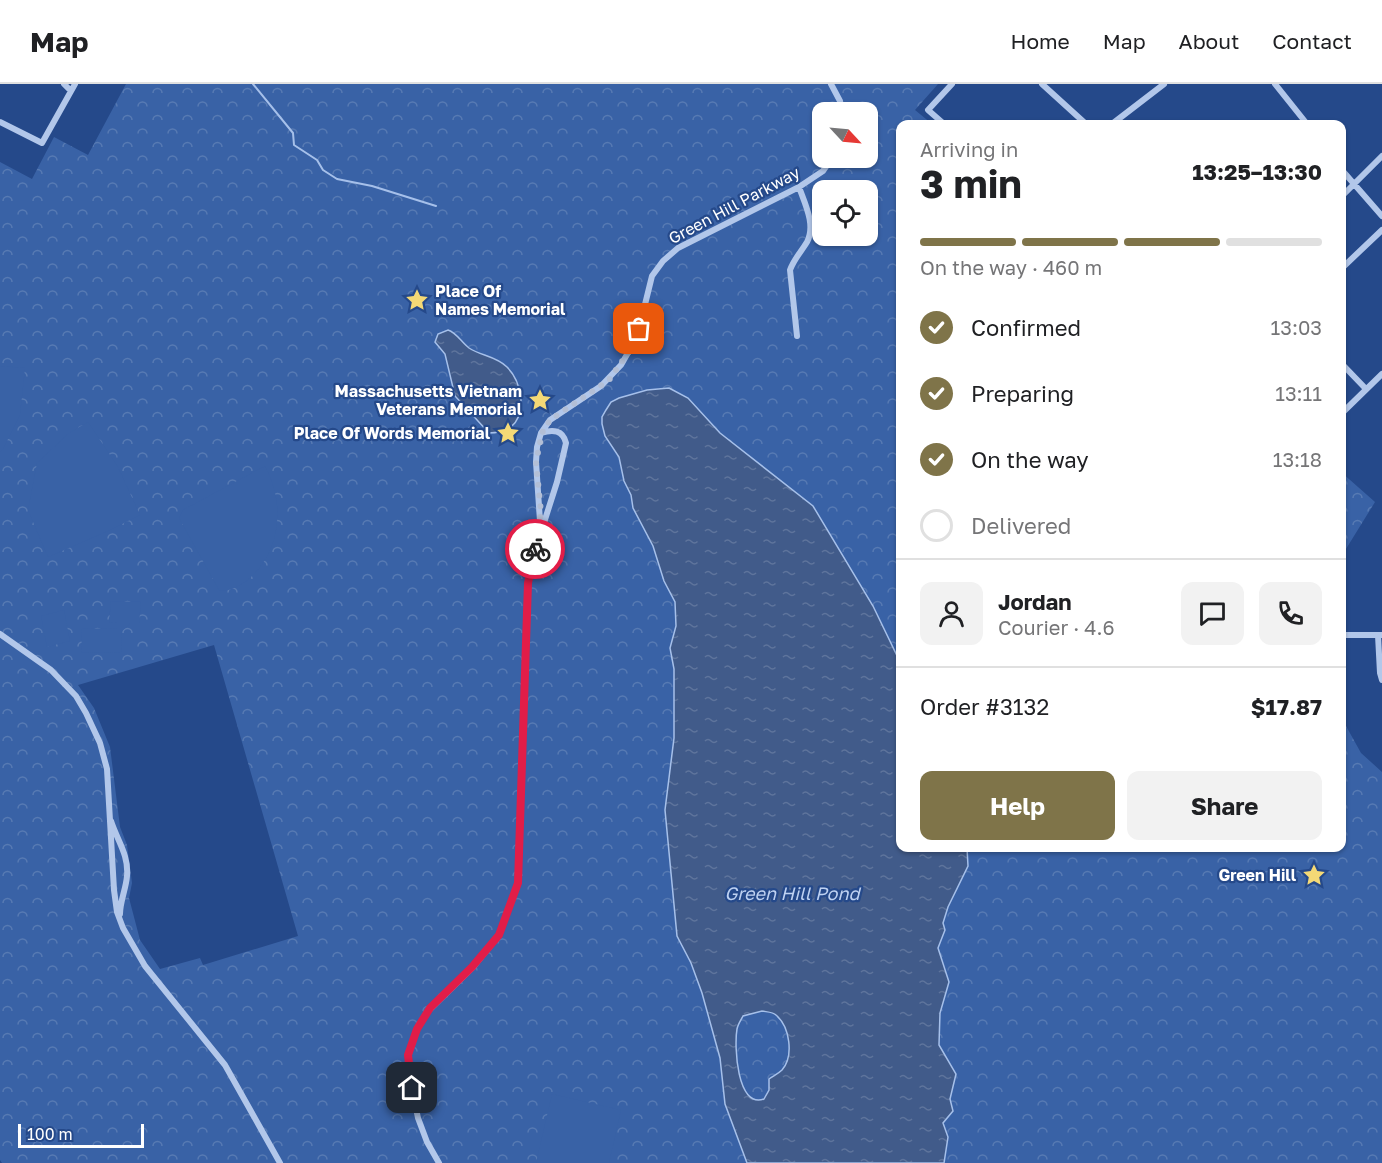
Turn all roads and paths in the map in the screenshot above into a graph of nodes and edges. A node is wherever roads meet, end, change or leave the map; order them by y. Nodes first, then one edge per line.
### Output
1 (64, 84) edge
2 (75, 84) edge
3 (831, 84) edge
4 (952, 84) edge
5 (1042, 84) edge
6 (1164, 84) edge
7 (1275, 84) edge
8 (71, 91) junction
9 (840, 102) edge
10 (939, 120) edge
11 (1082, 120) edge
12 (1117, 120) edge
13 (1304, 120) edge
14 (0, 122) edge
15 (1382, 156) edge
16 (825, 168) edge
17 (1346, 175) edge
18 (1353, 184) junction
19 (799, 187) junction
20 (1346, 192) edge
21 (1382, 216) edge
22 (1382, 230) edge
23 (1346, 264) edge
24 (797, 336) dead end
25 (1346, 368) edge
26 (1382, 374) edge
27 (1366, 389) junction
28 (1346, 409) edge
29 (542, 433) junction
30 (537, 543) junction
31 (0, 634) edge
32 (1346, 635) edge
33 (1380, 635) edge
34 (1382, 680) edge
35 (108, 805) junction
36 (120, 920) junction
37 (280, 1163) edge
38 (439, 1163) edge

1 - 8 street
2 - 8 street
3 - 9 street
4 - 10 street
5 - 11 street
6 - 12 street
7 - 13 street
8 - 14 street
15 - 18 street
16 - 19 street, Green Hill Parkway
17 - 18 street
18 - 20 street
18 - 21 street
19 - 24 street
19 - 29 street, Green Hill Parkway
22 - 23 street
25 - 27 street
26 - 27 street
27 - 28 street
29 - 30 street
29 - 30 street
30 - 38 street
31 - 35 street
32 - 33 street
33 - 34 street
35 - 36 street
35 - 36 street
36 - 37 street

